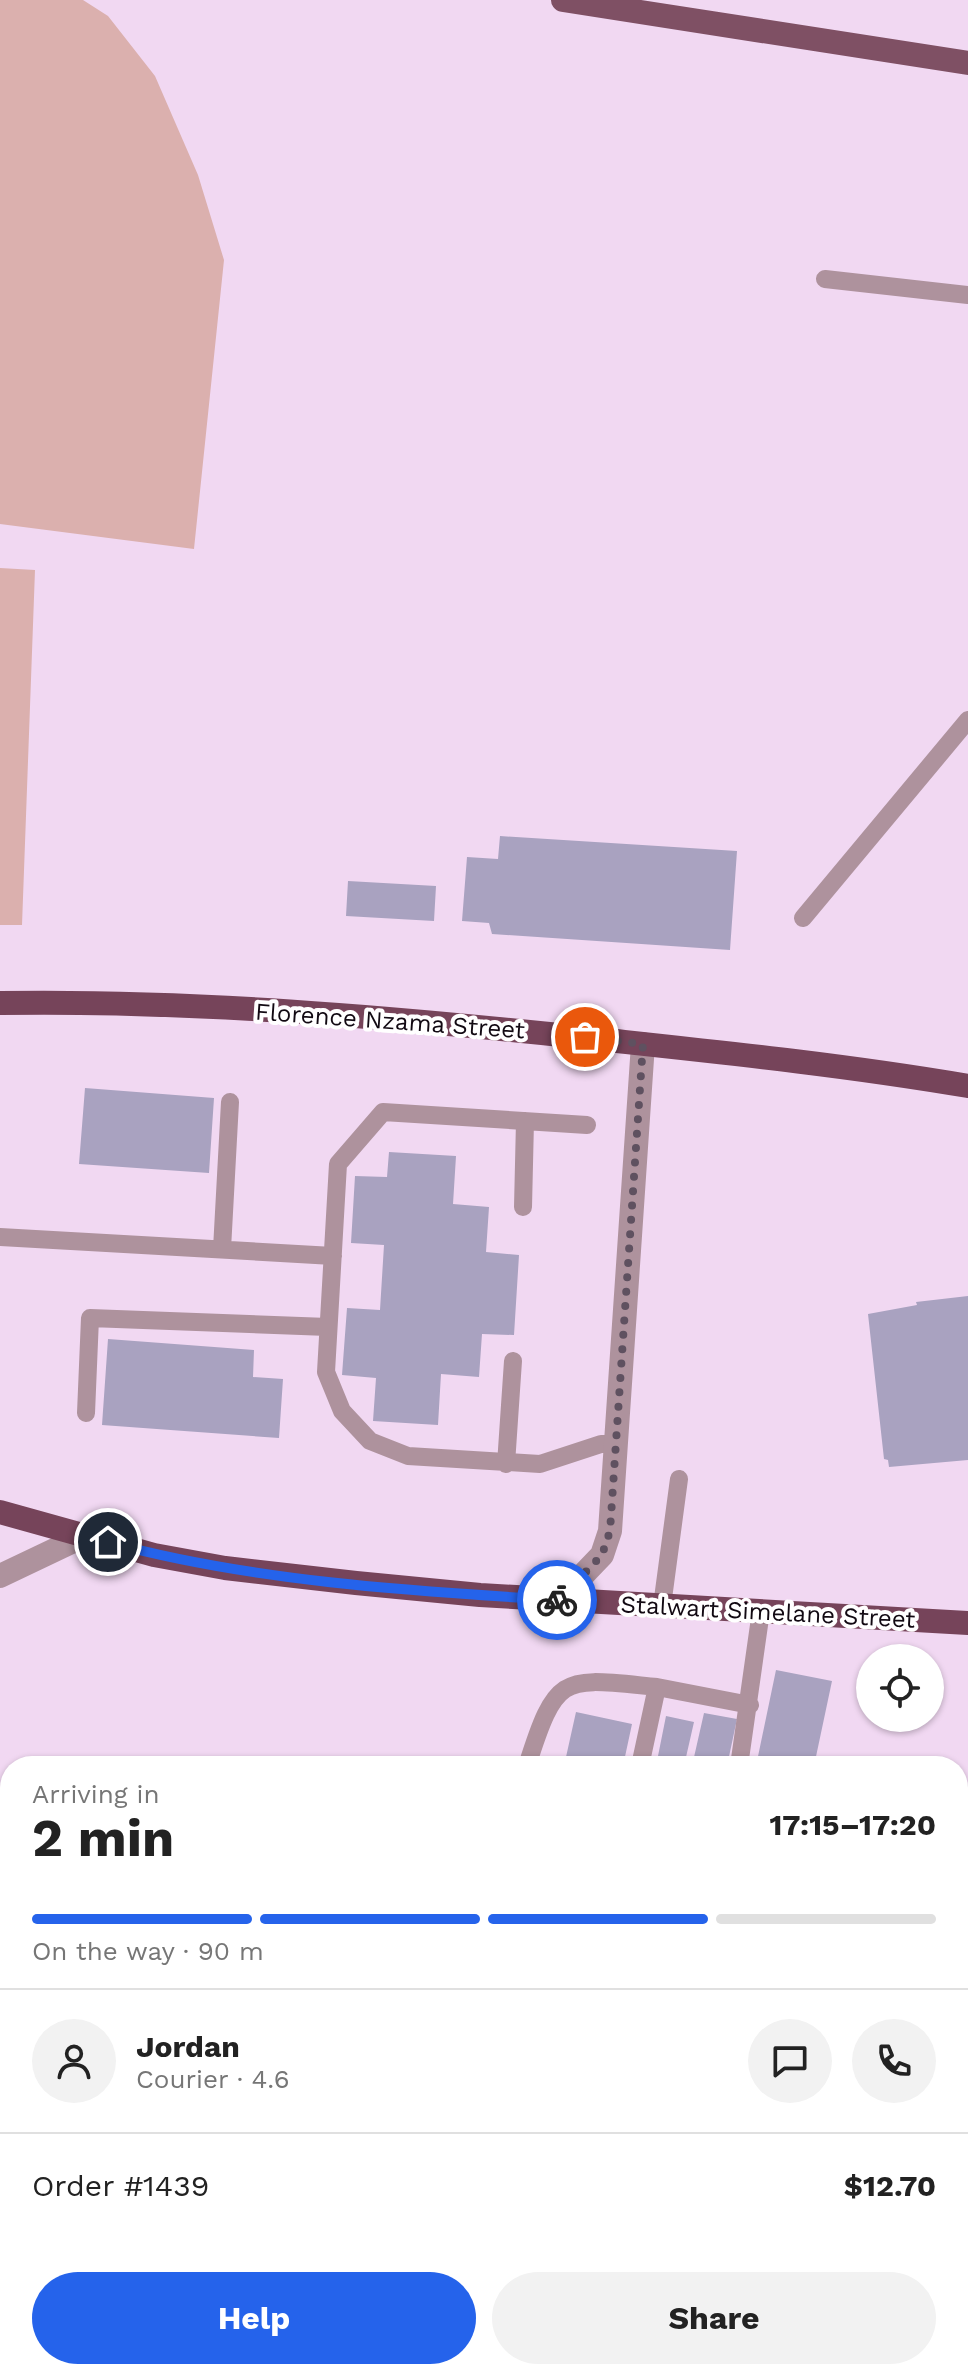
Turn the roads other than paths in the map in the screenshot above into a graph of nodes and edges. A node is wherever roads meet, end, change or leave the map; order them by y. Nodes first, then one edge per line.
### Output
1 (563, 0) edge
2 (968, 63) edge
3 (825, 279) dead end
4 (968, 295) edge
5 (968, 720) edge
6 (803, 918) dead end
7 (0, 1003) edge
8 (643, 1044) junction
9 (968, 1086) edge
10 (230, 1102) dead end
11 (525, 1121) junction
12 (587, 1125) dead end
13 (523, 1207) dead end
14 (0, 1237) edge
15 (222, 1249) junction
16 (333, 1256) junction
17 (328, 1327) junction
18 (513, 1361) dead end
19 (86, 1413) dead end
20 (618, 1444) junction
21 (506, 1464) junction
22 (679, 1479) dead end
23 (0, 1512) edge
24 (84, 1536) junction
25 (0, 1576) edge
26 (564, 1600) junction
27 (662, 1606) junction
28 (761, 1611) junction
29 (968, 1623) edge
30 (657, 1687) junction
31 (750, 1705) junction
32 (531, 1756) edge
33 (642, 1756) edge
34 (741, 1756) edge

1 - 2 main road
3 - 4 lane
5 - 6 lane
7 - 8 highway, Florence Nzama Street
8 - 9 highway, Florence Nzama Street
8 - 20 street
10 - 15 lane
11 - 12 lane
11 - 13 lane
11 - 16 lane
14 - 15 lane
15 - 16 lane
16 - 17 lane
17 - 19 lane
17 - 21 lane
18 - 21 lane
20 - 21 lane
20 - 26 street
22 - 27 lane
23 - 24 highway, Stalwart Simelane Street
24 - 25 street
24 - 26 highway, Stalwart Simelane Street
26 - 27 highway, Stalwart Simelane Street
27 - 28 highway, Stalwart Simelane Street
28 - 29 highway, Stalwart Simelane Street
28 - 31 lane
30 - 31 lane
30 - 32 lane
30 - 33 lane
31 - 34 lane

